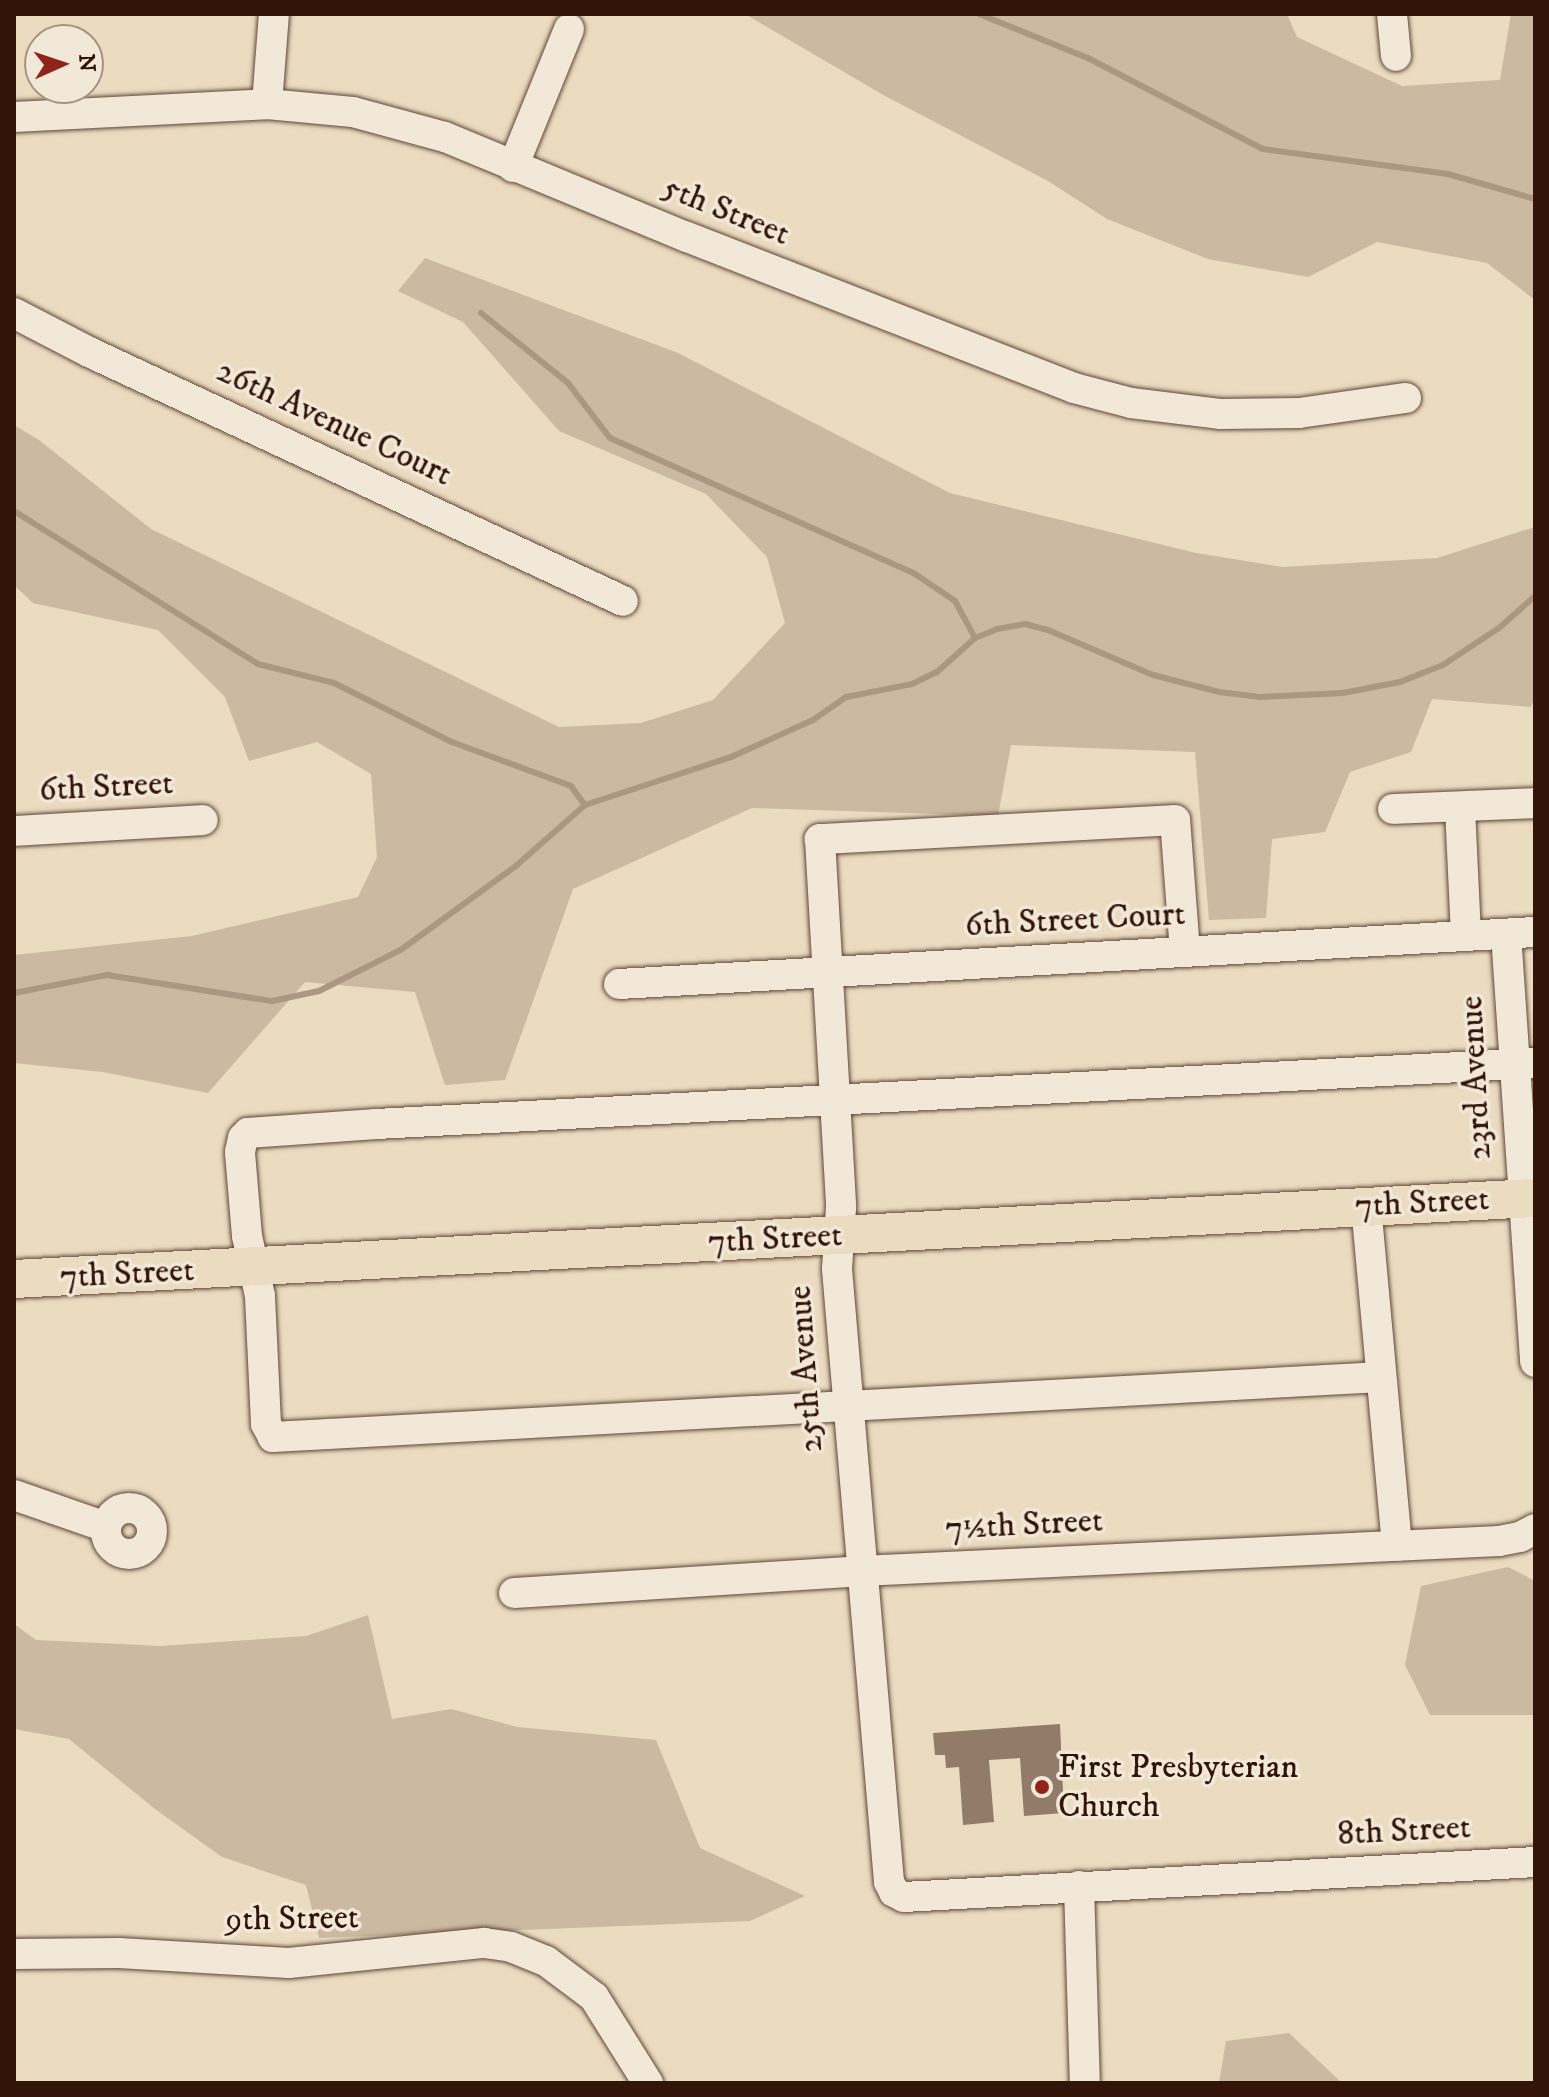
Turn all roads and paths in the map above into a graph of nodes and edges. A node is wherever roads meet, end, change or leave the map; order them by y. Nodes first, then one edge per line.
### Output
1 (274, 14) edge
2 (1392, 14) edge
3 (569, 29) dead end
4 (1396, 56) dead end
5 (267, 104) junction
6 (14, 117) edge
7 (513, 167) junction
8 (14, 313) edge
9 (1406, 398) dead end
10 (623, 601) dead end
11 (1535, 803) edge
12 (1460, 808) junction
13 (1393, 809) dead end
14 (203, 820) dead end
15 (14, 831) edge
16 (1520, 933) edge
17 (1466, 936) junction
18 (1185, 952) junction
19 (826, 972) junction
20 (619, 984) dead end
21 (1524, 1064) edge
22 (834, 1102) junction
23 (1528, 1198) edge
24 (1366, 1205) junction
25 (839, 1235) junction
26 (254, 1268) junction
27 (14, 1279) edge
28 (1535, 1362) edge
29 (1381, 1377) junction
30 (846, 1407) junction
31 (14, 1495) edge
32 (106, 1527) dead end
33 (1535, 1529) edge
34 (1397, 1546) junction
35 (861, 1571) junction
36 (514, 1593) dead end
37 (1535, 1862) edge
38 (1079, 1886) junction
39 (894, 1892) joint
40 (14, 1954) edge
41 (648, 2083) edge
42 (1085, 2083) edge

1 - 5 street
2 - 4 street
3 - 7 street
5 - 6 street, 5th Street
5 - 7 street, 5th Street
7 - 9 street, 5th Street
8 - 10 street, 26th Avenue Court
11 - 12 street
12 - 13 street
12 - 17 street
14 - 15 street, 6th Street
16 - 17 street, 6th Street Court
16 - 21 street, 23rd Avenue
17 - 18 street, 6th Street Court
18 - 19 street, 6th Street Court
18 - 19 street, 25th Avenue
19 - 20 street, 6th Street Court
19 - 22 street, 25th Avenue
21 - 22 street
21 - 23 street, 23rd Avenue
22 - 25 street, 25th Avenue
22 - 26 street
23 - 24 main road, 7th Street
23 - 28 street, 23rd Avenue
24 - 25 main road, 7th Street
24 - 29 street
25 - 26 main road, 7th Street
25 - 30 street, 25th Avenue
26 - 27 main road, 7th Street
26 - 30 street
29 - 30 street
29 - 34 street
30 - 35 street, 25th Avenue
31 - 32 street
33 - 34 street, 7½th Street
34 - 35 street, 7½th Street
35 - 36 street, 7½th Street
35 - 39 street, 25th Avenue
37 - 38 street, 8th Street
38 - 39 street, 8th Street
38 - 42 street
40 - 41 street, 9th Street

